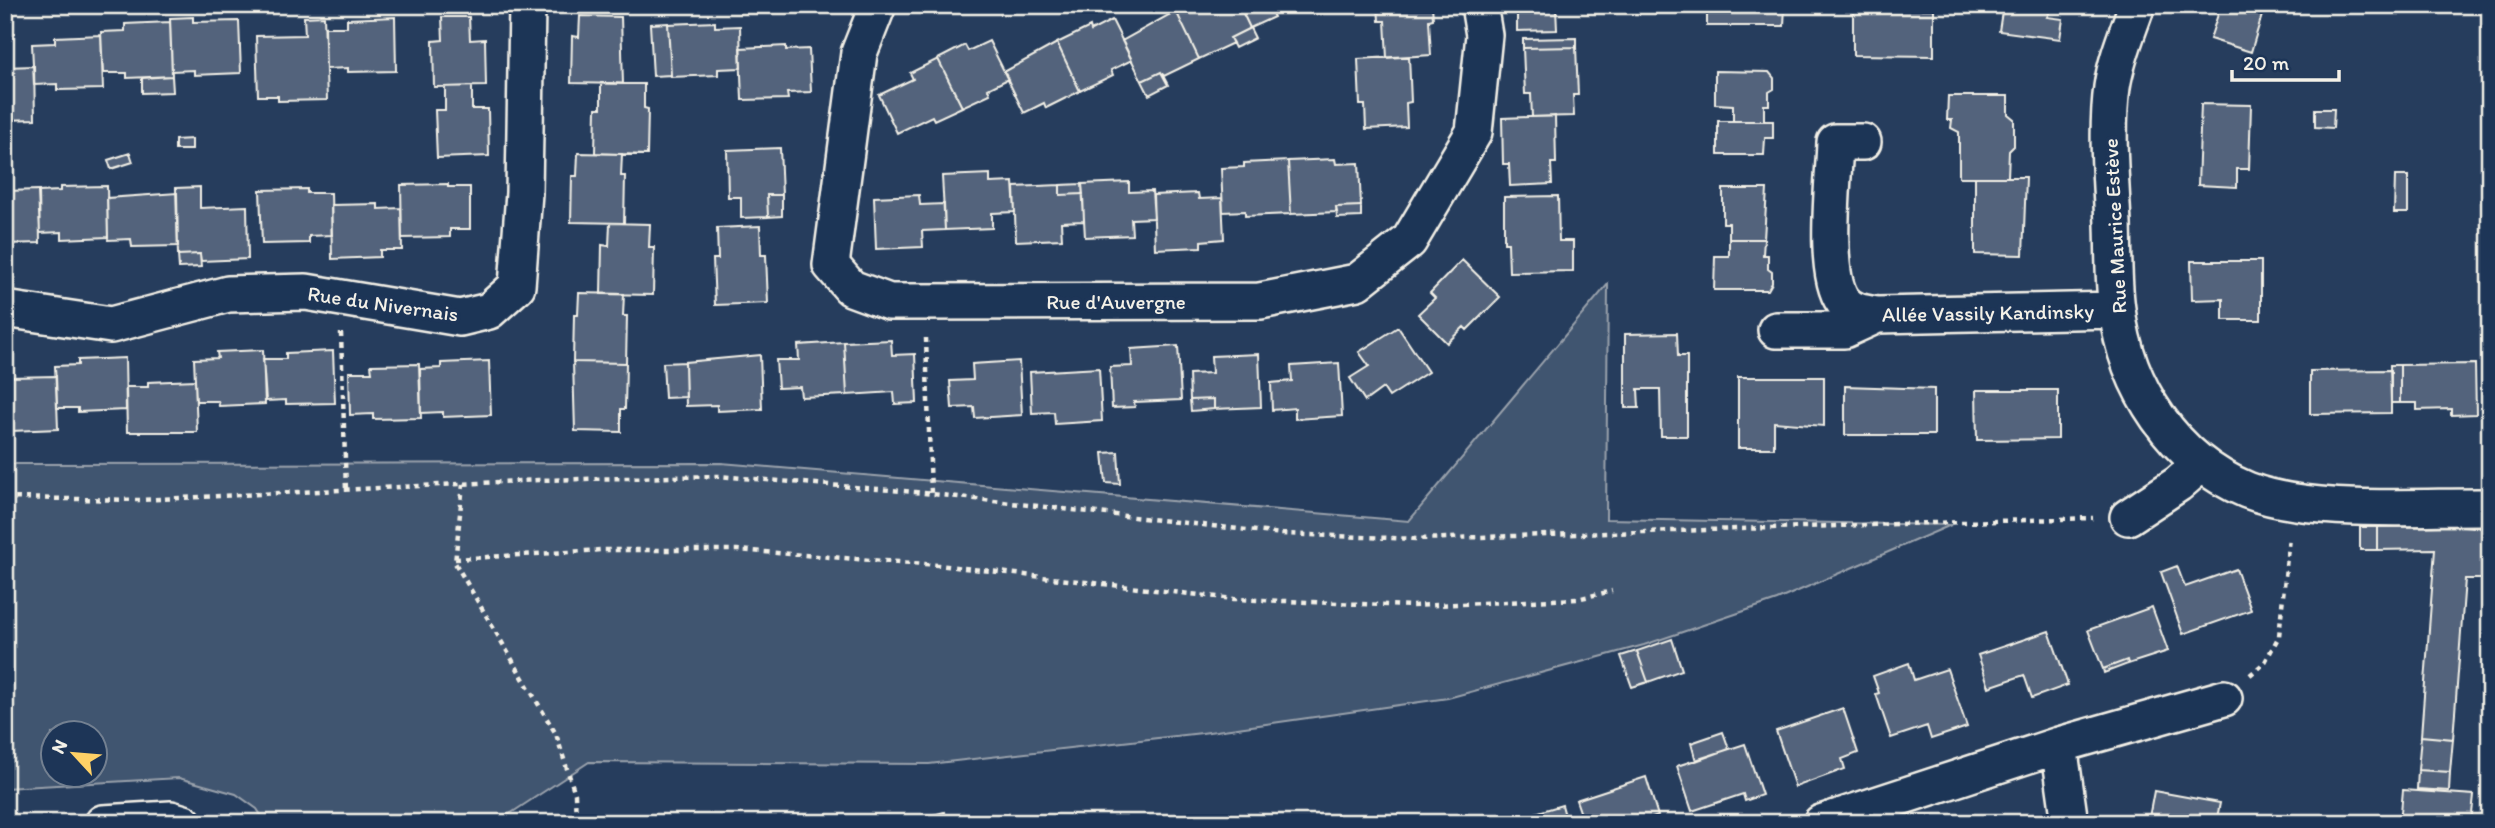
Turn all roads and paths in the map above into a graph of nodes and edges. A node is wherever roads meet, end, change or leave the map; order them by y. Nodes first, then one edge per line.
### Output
1 (527, 5) edge
2 (877, 5) edge
3 (1479, 5) edge
4 (2137, 5) edge
5 (1863, 142) dead end
6 (340, 297) junction
7 (925, 302) junction
8 (5, 309) edge
9 (2117, 310) junction
10 (1877, 315) junction
11 (1776, 330) dead end
12 (2201, 464) junction
13 (463, 484) junction
14 (346, 491) junction
15 (931, 494) junction
16 (5, 498) edge
17 (2292, 501) junction
18 (2490, 507) edge
19 (2128, 517) joint
20 (455, 559) junction
21 (1612, 590) dead end
22 (2224, 698) joint
23 (2059, 745) junction
24 (103, 823) edge
25 (184, 823) edge
26 (576, 823) edge
27 (1821, 823) edge
28 (2070, 823) edge

1 - 6 street, Rue du Nivernais
2 - 7 street, Rue d'Auvergne
3 - 7 street, Rue d'Auvergne
4 - 9 street, Rue Maurice Estève
5 - 10 street, Allée Vassily Kandinsky
6 - 8 street, Rue du Nivernais
6 - 14 path
7 - 15 path
9 - 10 street, Allée Vassily Kandinsky
9 - 12 street, Rue Maurice Estève
10 - 11 street
12 - 17 street, Rue Maurice Estève
12 - 19 street
13 - 14 path
13 - 15 path
13 - 20 path
14 - 16 path
15 - 19 path
17 - 18 street, Rue Maurice Estève
17 - 22 path
20 - 21 path
20 - 26 path
22 - 23 street
23 - 27 street
23 - 28 street
24 - 25 street

